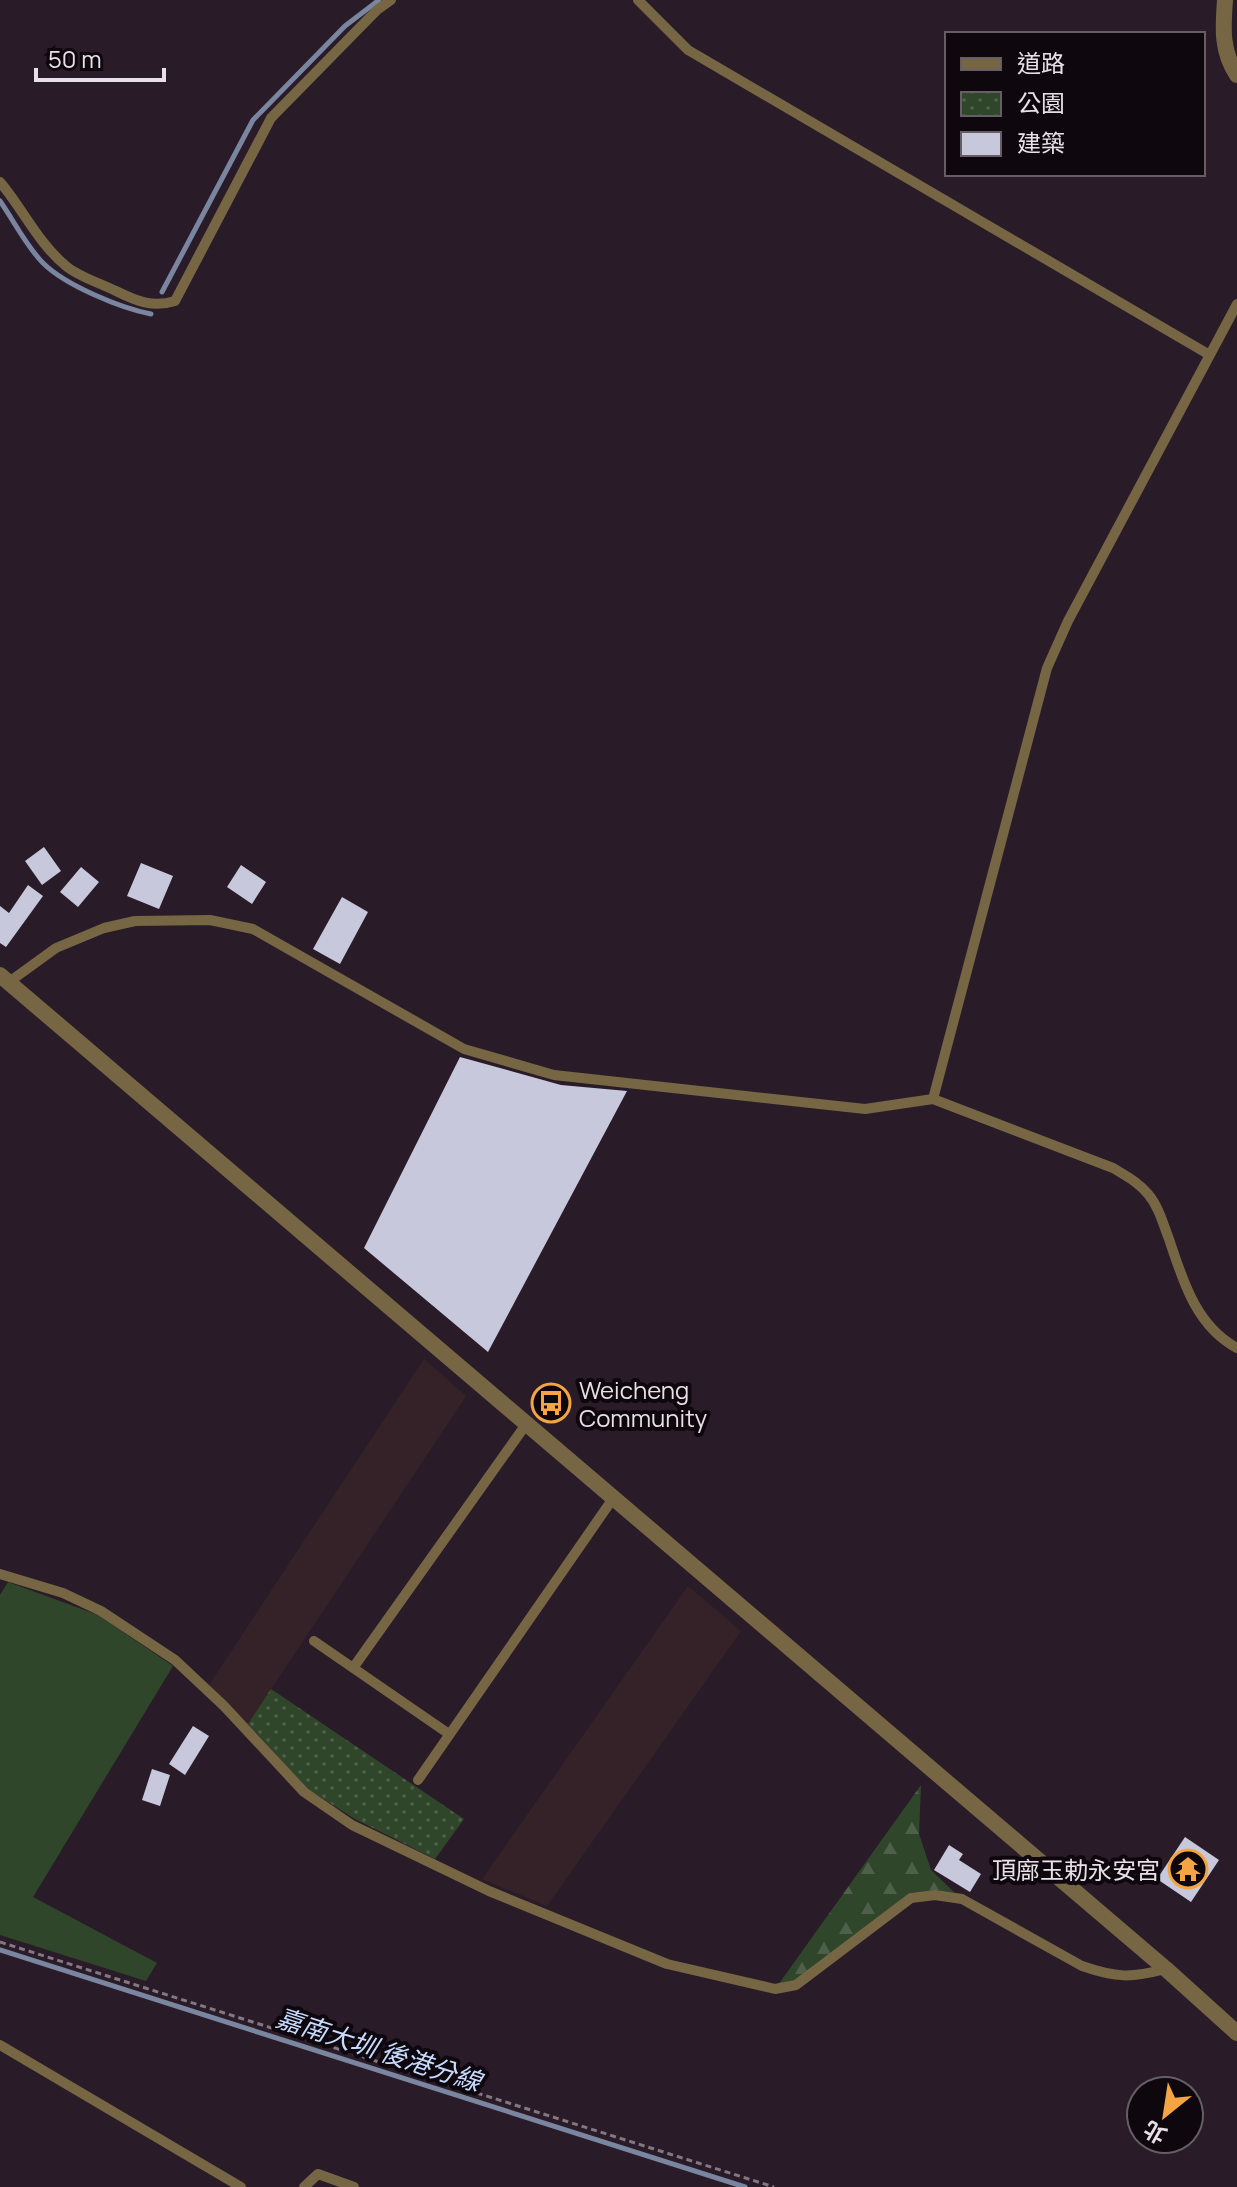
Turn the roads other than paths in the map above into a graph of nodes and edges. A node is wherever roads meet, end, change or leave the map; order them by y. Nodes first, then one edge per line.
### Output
1 (391, 0) edge
2 (638, 0) edge
3 (1225, 0) edge
4 (1237, 75) edge
5 (0, 182) edge
6 (1237, 304) edge
7 (1208, 354) junction
8 (4, 978) edge
9 (933, 1099) junction
10 (1237, 1348) edge
11 (527, 1423) junction
12 (614, 1497) junction
13 (0, 1574) edge
14 (314, 1641) dead end
15 (353, 1668) junction
16 (449, 1734) junction
17 (418, 1780) dead end
18 (1166, 1969) junction
19 (1237, 2033) edge
20 (0, 2045) edge
21 (241, 2187) edge
22 (304, 2187) edge
23 (354, 2187) edge

1 - 5 lane
2 - 7 lane
3 - 4 street
6 - 7 lane
7 - 9 lane
8 - 9 lane
8 - 11 street
9 - 10 lane
11 - 12 street
11 - 15 lane
12 - 16 lane
12 - 18 street
13 - 18 lane
14 - 15 lane
15 - 16 lane
16 - 17 lane
18 - 19 street
20 - 21 lane
22 - 23 lane

